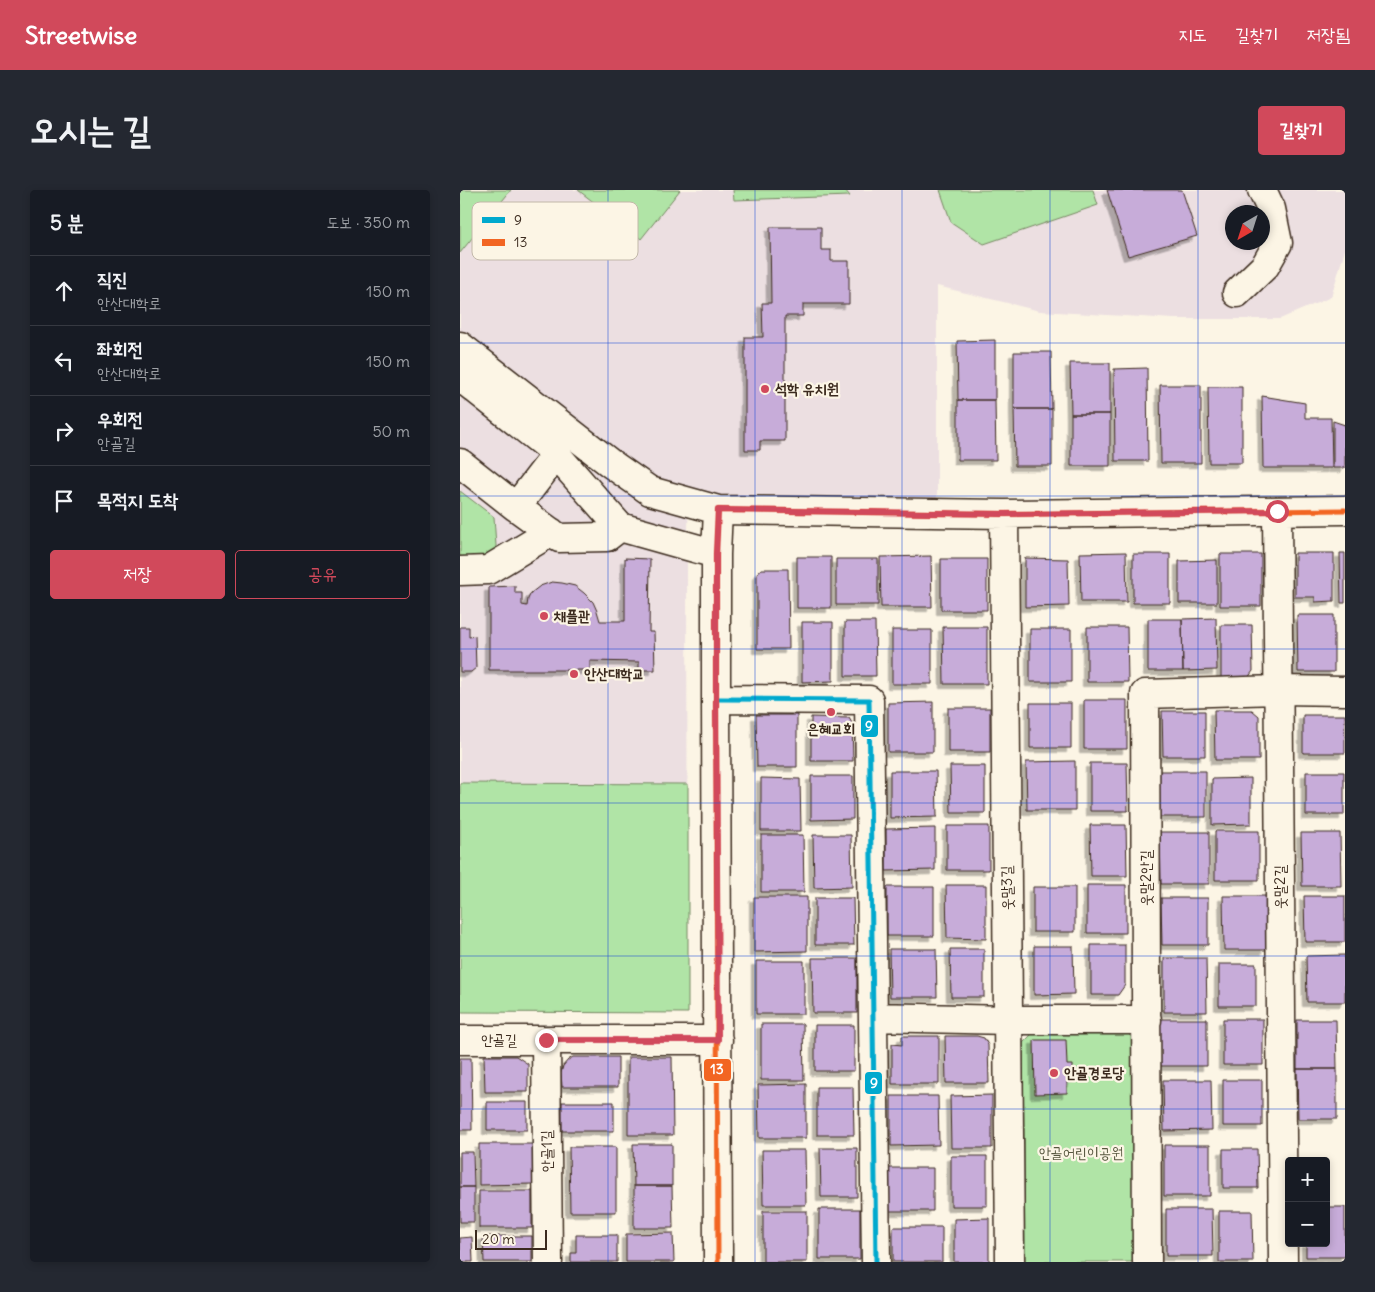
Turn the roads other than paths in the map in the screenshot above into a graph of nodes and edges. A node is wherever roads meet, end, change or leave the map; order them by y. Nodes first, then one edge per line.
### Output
1 (1262, 190) edge
2 (1237, 293) dead end
3 (460, 346) edge
4 (460, 377) edge
5 (556, 455) junction
6 (460, 463) edge
7 (516, 507) junction
8 (718, 510) junction
9 (1345, 510) edge
10 (1277, 511) junction
11 (1004, 514) junction
12 (620, 527) junction
13 (551, 532) junction
14 (716, 554) junction
15 (460, 571) edge
16 (1279, 690) junction
17 (1345, 691) edge
18 (716, 699) junction
19 (874, 1017) junction
20 (1009, 1020) junction
21 (1147, 1020) junction
22 (460, 1040) edge
23 (546, 1040) junction
24 (718, 1040) junction
25 (548, 1262) edge
26 (718, 1262) edge
27 (876, 1262) edge
28 (1010, 1262) edge
29 (1147, 1262) edge
30 (1283, 1262) edge

1 - 2 street
3 - 8 street
4 - 5 street
5 - 7 street
5 - 12 street
6 - 7 street
7 - 13 street
8 - 11 street
8 - 14 street
9 - 10 street
10 - 11 street
10 - 16 street, 웃말2길
11 - 20 street, 웃말3길
12 - 13 street
12 - 14 street
13 - 15 street
14 - 18 street
16 - 17 street, 웃말2안길
16 - 21 street, 웃말2안길
16 - 30 street, 웃말2길
18 - 19 street
18 - 24 street
19 - 20 street
19 - 27 street
20 - 21 street
20 - 28 street, 웃말3길
21 - 29 street, 웃말2안길
22 - 23 street, 안골길
23 - 24 street, 안골길
23 - 25 street, 안골1길
24 - 26 street

